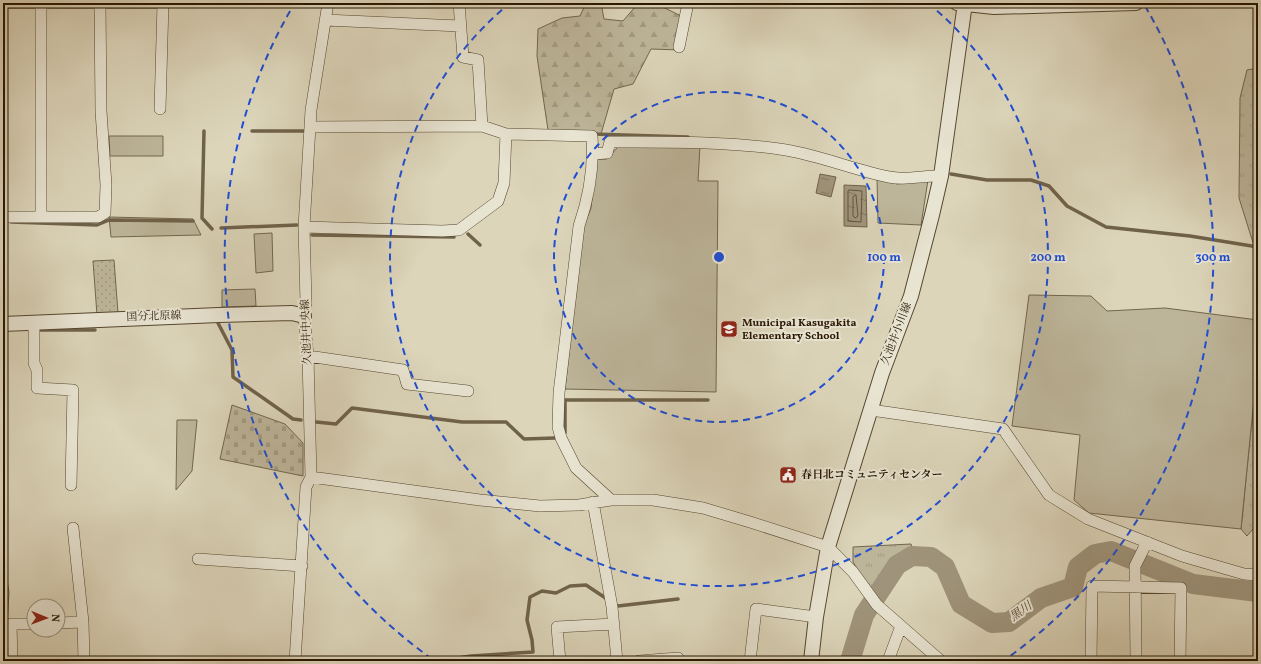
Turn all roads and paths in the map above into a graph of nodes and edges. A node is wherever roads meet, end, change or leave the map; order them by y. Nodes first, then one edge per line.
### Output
1 (3, 3) edge
2 (41, 3) edge
3 (100, 3) edge
4 (164, 3) edge
5 (328, 3) edge
6 (459, 3) edge
7 (688, 3) edge
8 (1136, 3) edge
9 (962, 4) edge
10 (325, 20) junction
11 (460, 26) junction
12 (679, 47) dead end
13 (160, 109) dead end
14 (482, 126) junction
15 (310, 127) junction
16 (506, 134) junction
17 (593, 154) junction
18 (941, 176) junction
19 (3, 216) edge
20 (41, 217) junction
21 (304, 227) junction
22 (304, 316) junction
23 (34, 322) junction
24 (3, 324) edge
25 (308, 356) junction
26 (468, 391) dead end
27 (871, 410) junction
28 (311, 477) junction
29 (71, 485) dead end
30 (610, 500) junction
31 (593, 502) junction
32 (73, 528) dead end
33 (1146, 542) junction
34 (828, 547) junction
35 (198, 560) dead end
36 (302, 566) junction
37 (1258, 575) edge
38 (1136, 587) junction
39 (816, 617) junction
40 (83, 622) junction
41 (66, 623) edge
42 (26, 624) edge
43 (614, 624) junction
44 (901, 626) junction
45 (12, 661) edge
46 (84, 661) edge
47 (295, 661) edge
48 (560, 661) edge
49 (617, 661) edge
50 (639, 661) edge
51 (678, 661) edge
52 (750, 661) edge
53 (812, 661) edge
54 (888, 661) edge
55 (941, 661) edge
56 (1092, 661) edge
57 (1136, 661) edge
58 (1180, 661) edge

1 - 2 street
2 - 3 street
2 - 20 street
3 - 4 street
3 - 20 street
4 - 13 street
5 - 10 street, 久池井中央線
6 - 11 street
7 - 12 street
8 - 9 street
9 - 18 street, 久池井小川線
10 - 11 street
10 - 15 street, 久池井中央線
11 - 14 street
14 - 15 street
14 - 16 street
15 - 21 street, 久池井中央線
16 - 17 street
16 - 21 street
17 - 18 street
17 - 30 street
18 - 27 street, 久池井小川線
19 - 20 street
21 - 22 street, 久池井中央線
22 - 23 street, 国分北原線
22 - 25 street, 久池井中央線
23 - 24 street, 国分北原線
23 - 29 street
25 - 26 street
25 - 28 street, 久池井中央線
27 - 33 street
27 - 34 street, 久池井小川線
28 - 31 street
28 - 36 street, 久池井中央線
30 - 31 street
30 - 34 street
31 - 43 street
32 - 40 street
33 - 37 street
33 - 38 street
34 - 39 street, 久池井小川線
34 - 44 street
35 - 36 street
36 - 47 street, 久池井中央線
38 - 56 street
38 - 57 street
38 - 58 street
39 - 52 street
39 - 53 street, 久池井小川線
40 - 41 street
40 - 46 street
42 - 45 street
43 - 48 street
43 - 49 street
44 - 54 street
44 - 55 street
50 - 51 street

